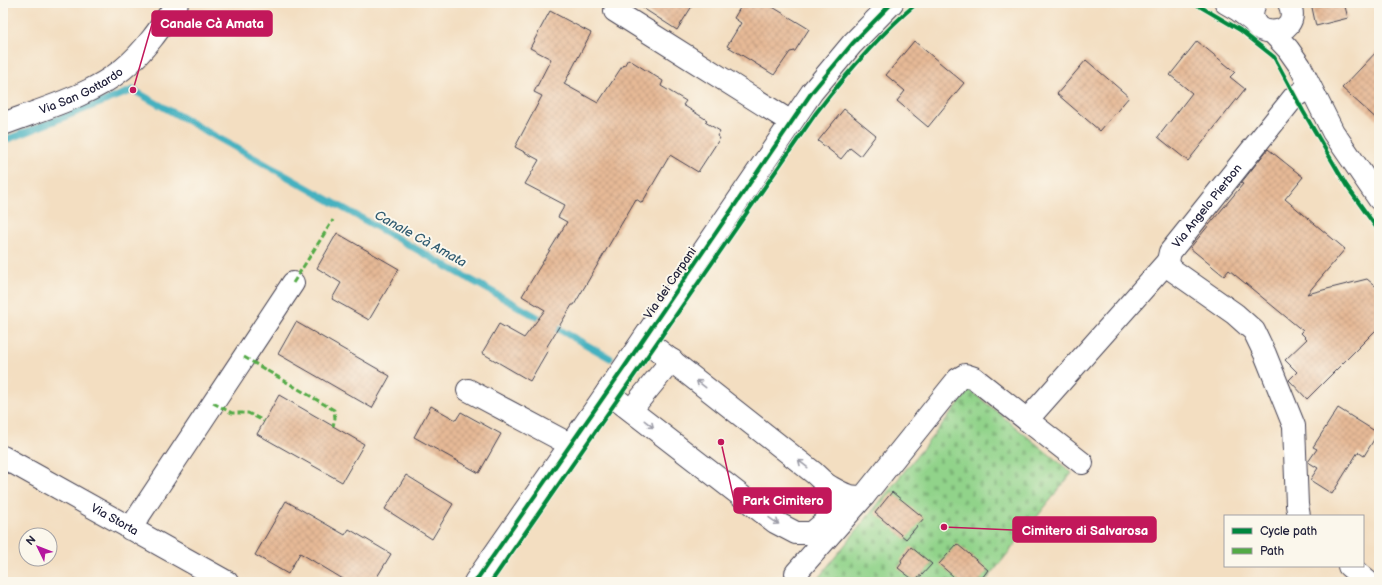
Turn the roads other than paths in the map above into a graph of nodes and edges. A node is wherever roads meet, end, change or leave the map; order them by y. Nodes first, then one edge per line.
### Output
1 (177, 3) edge
2 (892, 3) edge
3 (1226, 3) edge
4 (1290, 9) edge
5 (615, 11) dead end
6 (1261, 20) edge
7 (1300, 66) junction
8 (1310, 87) junction
9 (791, 122) junction
10 (3, 124) edge
11 (1379, 199) edge
12 (1168, 261) junction
13 (293, 283) dead end
14 (644, 339) junction
15 (672, 360) junction
16 (468, 390) dead end
17 (607, 392) junction
18 (631, 410) junction
19 (1027, 420) junction
20 (570, 445) junction
21 (3, 457) edge
22 (1082, 463) dead end
23 (827, 485) junction
24 (864, 496) junction
25 (1299, 515) edge
26 (130, 529) junction
27 (1350, 567) edge
28 (798, 575) dead end
29 (227, 582) edge
30 (475, 582) edge
31 (1368, 582) edge

1 - 10 street, Via San Gottardo
2 - 9 street, Via dei Carpani
3 - 6 street
4 - 6 street
4 - 7 street
5 - 9 street
6 - 7 street
7 - 8 street
8 - 11 street
8 - 12 street, Via Angelo Pierbon
9 - 14 street, Via dei Carpani
12 - 19 street
12 - 25 street, Via Angelo Pierbon
13 - 26 street
14 - 15 street
14 - 17 street, Via dei Carpani
15 - 18 street
23 -> 15 street
16 - 20 street
17 - 18 street
17 - 20 street, Via dei Carpani
18 -> 23 street
19 - 22 street
19 - 24 street
20 - 30 street, Via dei Carpani
21 - 26 street, Via Storta
23 - 24 street
24 - 28 street
26 - 29 street, Via Storta
27 - 31 street

